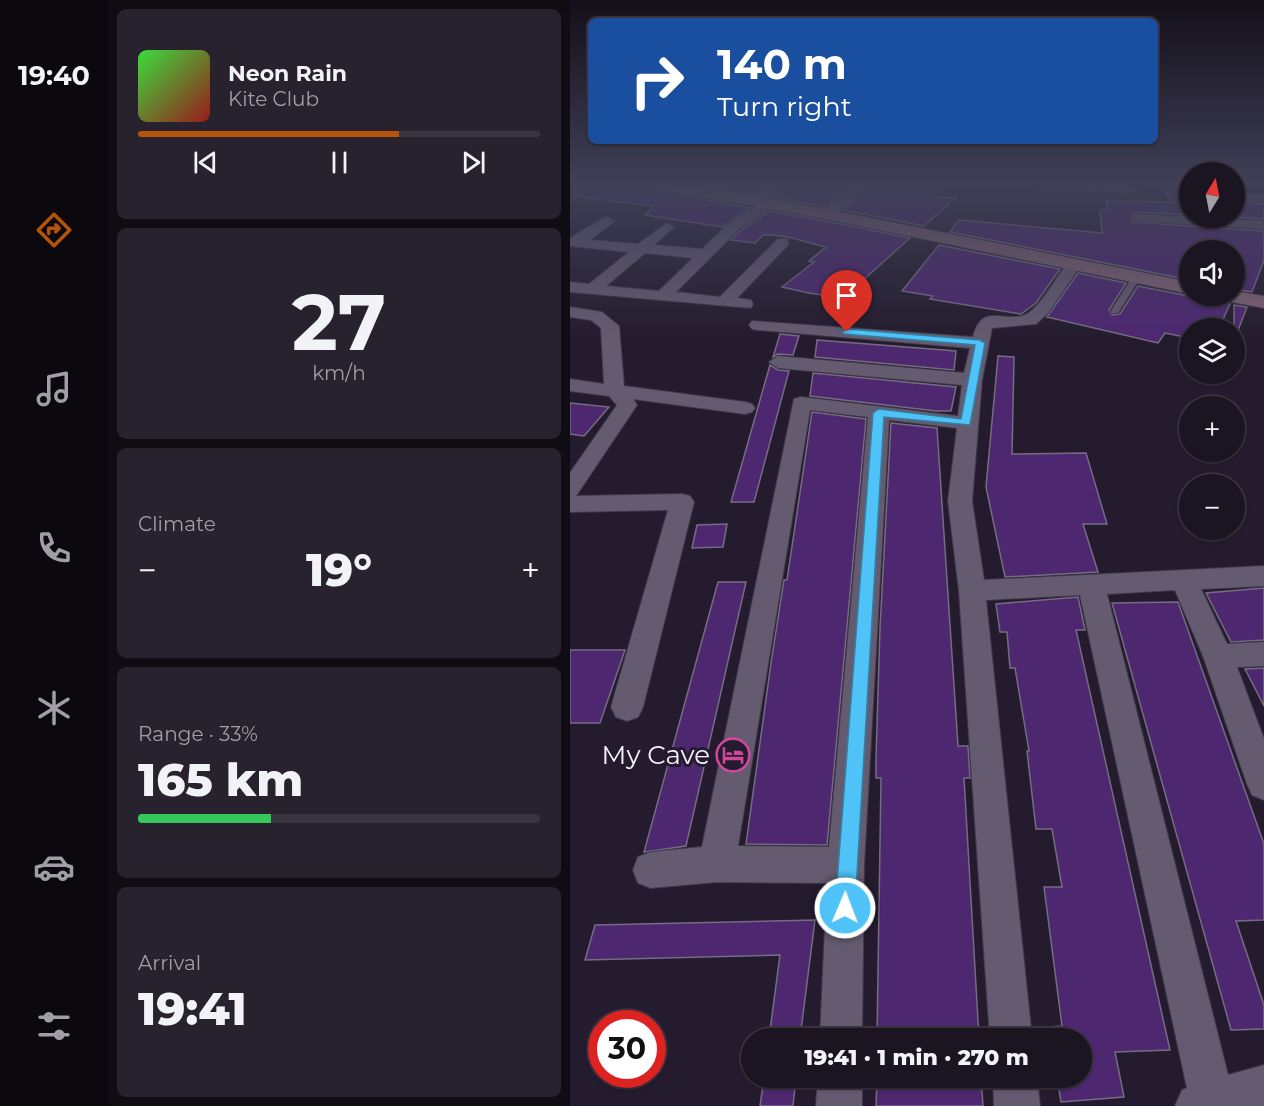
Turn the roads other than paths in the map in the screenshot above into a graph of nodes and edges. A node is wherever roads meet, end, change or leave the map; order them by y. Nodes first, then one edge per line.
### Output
1 (656, 236) edge
2 (723, 236) edge
3 (932, 236) edge
4 (783, 242) dead end
5 (580, 243) edge
6 (640, 248) junction
7 (703, 254) junction
8 (570, 259) edge
9 (1073, 265) junction
10 (1136, 278) junction
11 (1179, 286) edge
12 (570, 287) edge
13 (593, 289) junction
14 (663, 296) junction
15 (1245, 299) edge
16 (725, 301) junction
17 (1264, 302) edge
18 (745, 304) dead end
19 (1115, 311) dead end
20 (570, 312) edge
21 (758, 325) dead end
22 (980, 343) junction
23 (778, 362) dead end
24 (972, 380) junction
25 (570, 385) edge
26 (614, 390) junction
27 (745, 408) dead end
28 (879, 413) junction
29 (966, 423) junction
30 (572, 482) edge
31 (570, 504) edge
32 (1264, 576) edge
33 (1184, 581) junction
34 (1091, 584) junction
35 (972, 591) junction
36 (1264, 654) edge
37 (1218, 656) junction
38 (627, 707) dead end
39 (1262, 774) edge
40 (717, 864) junction
41 (846, 865) junction
42 (651, 870) dead end
43 (841, 1028) edge
44 (1010, 1028) edge
45 (1264, 1087) edge
46 (840, 1088) edge
47 (1016, 1088) edge
48 (1205, 1103) edge
49 (839, 1106) edge
50 (1017, 1106) edge

1 - 6 street
2 - 7 street
3 - 9 main road
4 - 16 street
5 - 6 street
5 - 8 street
6 - 7 street
6 - 13 street
7 - 14 street
9 - 10 main road
9 - 22 street
10 - 11 main road
10 - 19 lane
12 - 13 street
13 - 14 street
14 - 16 street
15 - 17 main road
16 - 18 street
20 - 26 street
21 - 22 street
22 - 24 street
23 - 24 street
24 - 29 street
25 - 26 street
26 - 27 street
26 - 30 street
28 - 29 street
28 - 40 street
28 - 41 street
29 - 35 street
31 - 38 street
32 - 33 street
33 - 34 street
33 - 37 street
34 - 35 street
34 - 48 street
35 - 44 street
36 - 37 street
37 - 39 street
40 - 41 street
40 - 42 street
41 - 43 street
45 - 48 street
46 - 49 street
47 - 50 street

